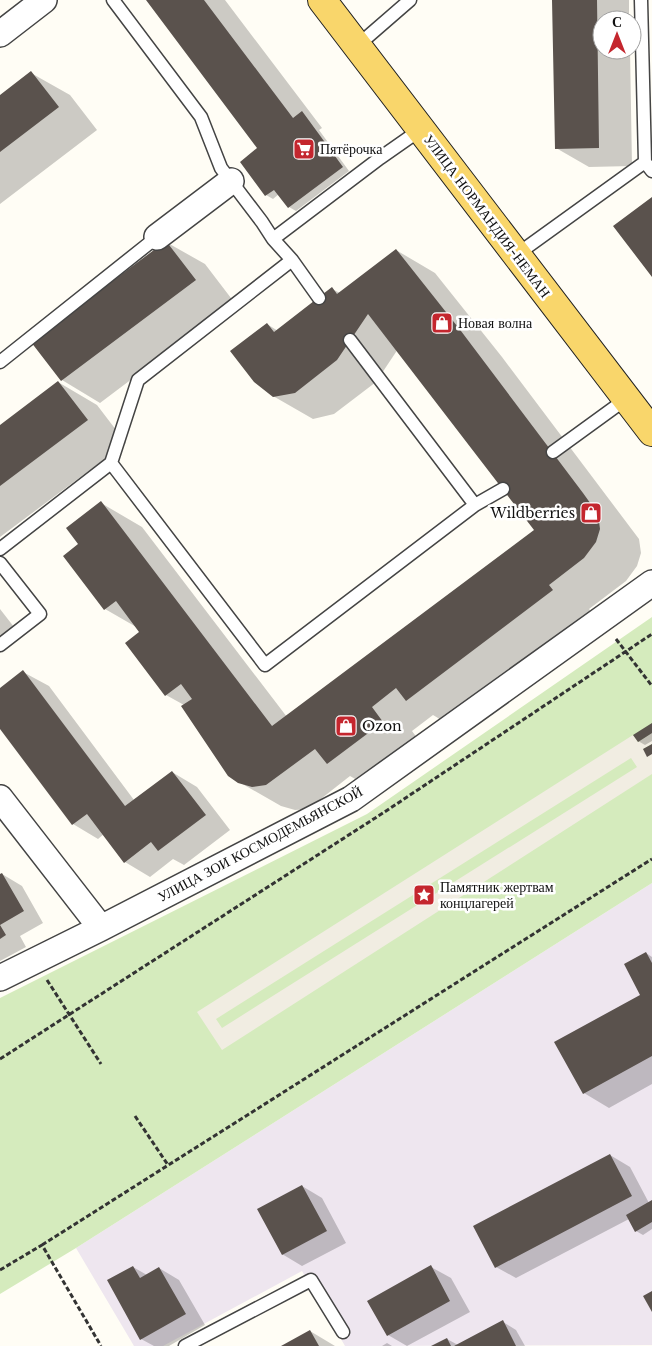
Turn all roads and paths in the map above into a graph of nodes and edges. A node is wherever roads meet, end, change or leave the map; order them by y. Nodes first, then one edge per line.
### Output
1 (44, 0) edge
2 (113, 0) edge
3 (322, 0) edge
4 (410, 0) edge
5 (641, 0) edge
6 (0, 34) edge
7 (357, 46) junction
8 (420, 130) junction
9 (648, 167) edge
10 (231, 181) junction
11 (157, 237) joint
12 (273, 239) junction
13 (516, 255) junction
14 (292, 260) junction
15 (319, 298) dead end
16 (350, 340) dead end
17 (0, 362) edge
18 (626, 399) junction
19 (652, 432) edge
20 (553, 452) dead end
21 (111, 463) junction
22 (503, 489) dead end
23 (475, 505) junction
24 (0, 549) edge
25 (0, 563) edge
26 (652, 583) edge
27 (601, 619) junction
28 (652, 634) edge
29 (0, 645) edge
30 (625, 651) junction
31 (652, 686) edge
32 (0, 798) edge
33 (652, 859) edge
34 (101, 928) junction
35 (35, 961) junction
36 (0, 978) edge
37 (69, 1014) junction
38 (0, 1059) edge
39 (101, 1064) dead end
40 (135, 1116) dead end
41 (168, 1165) junction
42 (42, 1245) junction
43 (0, 1270) edge
44 (343, 1332) dead end
45 (100, 1346) edge
46 (184, 1346) edge

1 - 6 street
2 - 10 lane
3 - 7 main road, УЛИЦА НОРМАНДИЯ-НЕМАН
4 - 7 lane
5 - 9 lane
7 - 8 main road, УЛИЦА НОРМАНДИЯ-НЕМАН
8 - 12 lane
8 - 13 main road, УЛИЦА НОРМАНДИЯ-НЕМАН
9 - 13 lane
10 - 11 street
10 - 12 lane
11 - 17 lane
12 - 14 lane
13 - 18 main road, УЛИЦА НОРМАНДИЯ-НЕМАН
14 - 15 lane
14 - 21 lane
16 - 23 lane
18 - 19 main road, УЛИЦА НОРМАНДИЯ-НЕМАН
18 - 20 lane
21 - 23 lane
21 - 24 lane
22 - 23 lane
25 - 29 lane
26 - 27 street, УЛИЦА ЗОИ КОСМОДЕМЬЯНСКОЙ
27 - 30 path
27 - 34 street, УЛИЦА ЗОИ КОСМОДЕМЬЯНСКОЙ
28 - 30 path
30 - 31 path
30 - 37 path
32 - 34 street
33 - 41 path
34 - 35 street, УЛИЦА ЗОИ КОСМОДЕМЬЯНСКОЙ
35 - 36 street, УЛИЦА ЗОИ КОСМОДЕМЬЯНСКОЙ
35 - 37 path
37 - 38 path
37 - 39 path
40 - 41 path
41 - 42 path
42 - 43 path
42 - 45 path
44 - 46 lane

